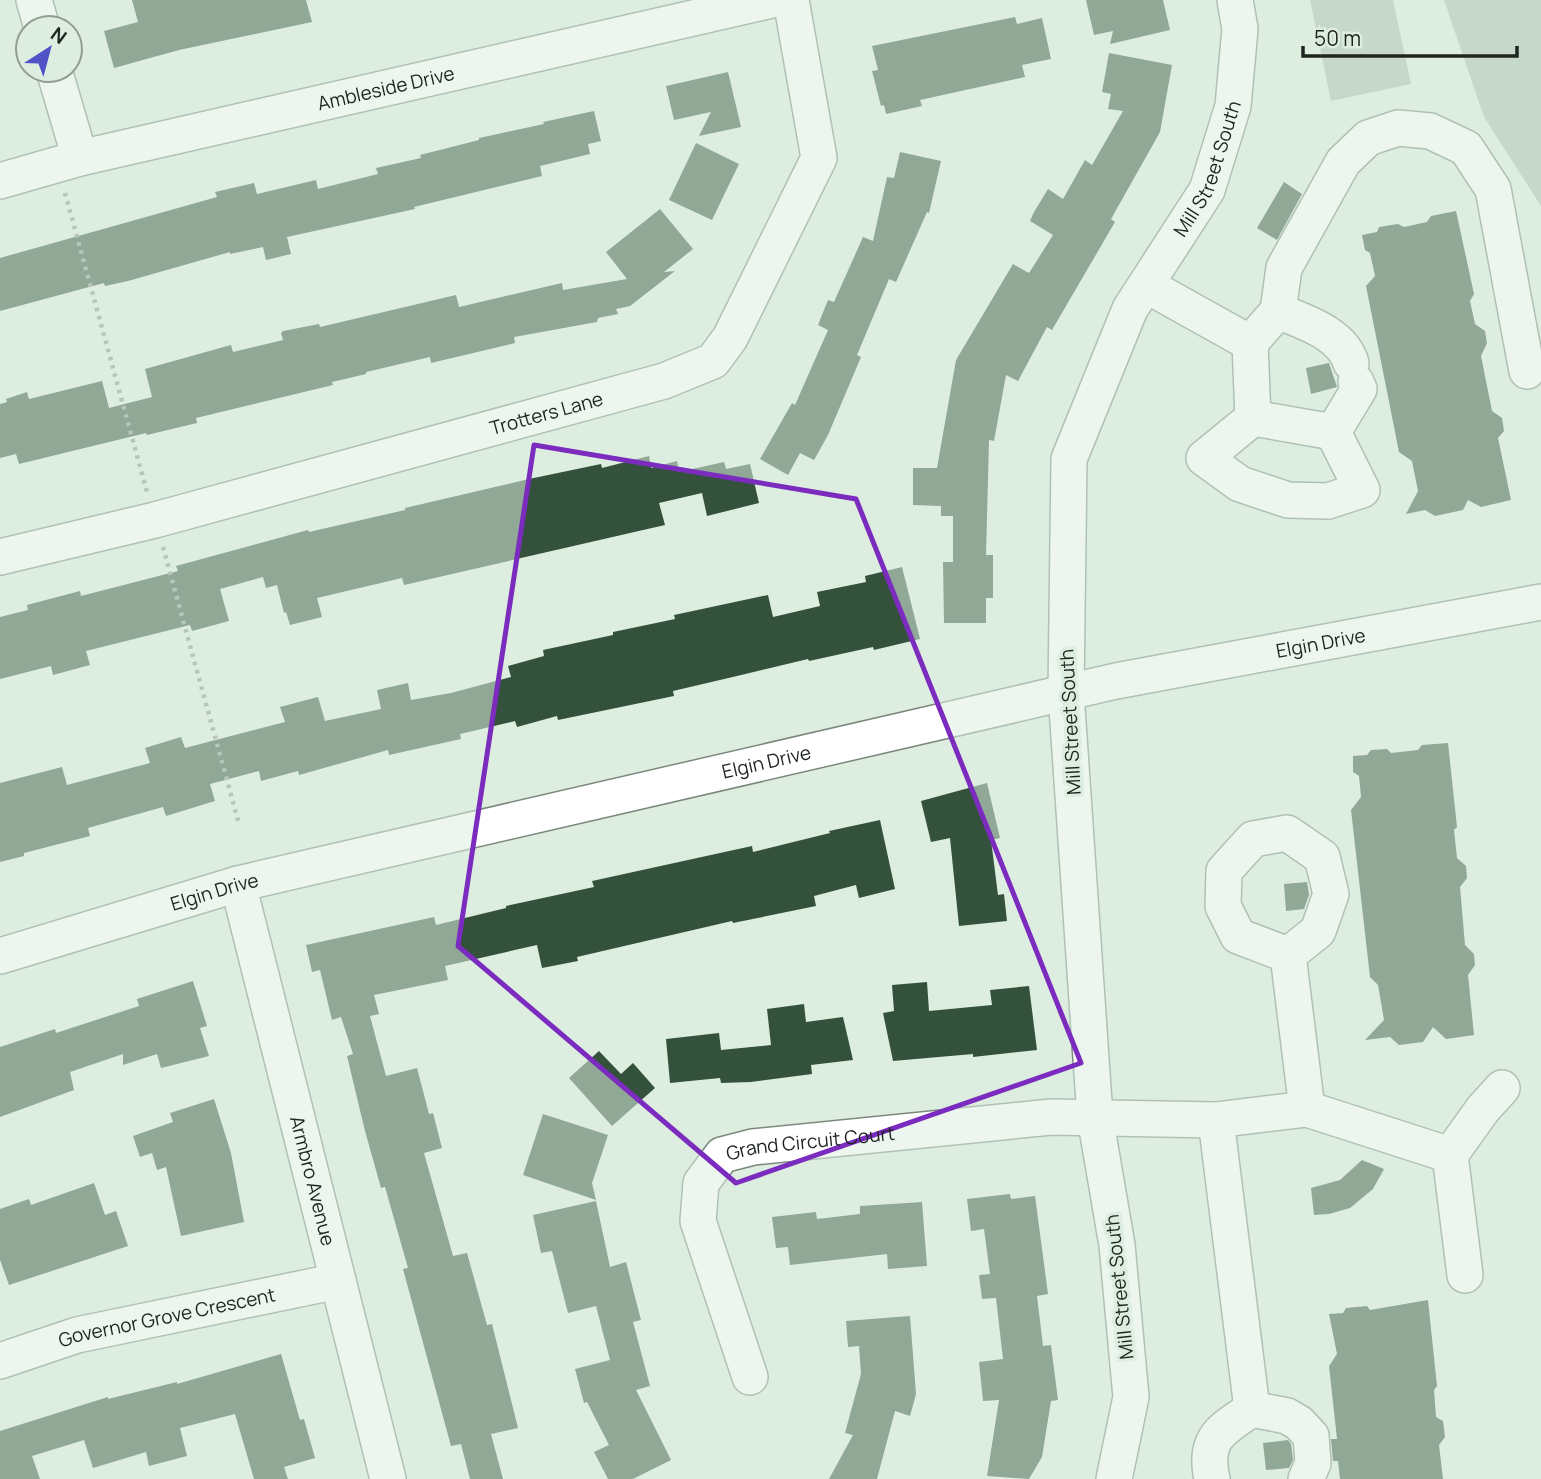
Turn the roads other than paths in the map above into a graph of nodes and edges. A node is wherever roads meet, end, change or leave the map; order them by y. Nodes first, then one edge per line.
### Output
1 (772, 0) edge
2 (791, 0) edge
3 (1235, 0) edge
4 (58, 84) edge
5 (80, 158) junction
6 (0, 181) edge
7 (1146, 285) junction
8 (1278, 311) junction
9 (1250, 343) junction
10 (1527, 371) dead end
11 (1253, 418) junction
12 (1333, 432) junction
13 (0, 557) edge
14 (1541, 602) edge
15 (1066, 693) junction
16 (238, 884) junction
17 (1288, 955) dead end
18 (0, 956) edge
19 (1502, 1088) dead end
20 (1307, 1109) junction
21 (1095, 1117) junction
22 (1216, 1120) junction
23 (1450, 1155) junction
24 (1465, 1275) dead end
25 (338, 1281) junction
26 (0, 1362) edge
27 (750, 1377) dead end
28 (1252, 1409) junction
29 (388, 1479) edge
30 (1114, 1479) edge
31 (1212, 1479) edge
32 (1306, 1479) edge

1 - 5 street, Ambleside Drive
2 - 13 street, Trotters Lane
3 - 7 street, Mill Street South
4 - 5 street
5 - 6 street, Ambleside Drive
7 - 9 street
7 - 15 street, Mill Street South
8 - 9 street
8 - 10 street
8 - 12 street
9 - 11 street
11 - 12 street
11 - 12 street
14 - 15 street, Elgin Drive
15 - 16 street, Elgin Drive
15 - 21 street, Mill Street South
16 - 18 street, Elgin Drive
16 - 25 street, Armbro Avenue
17 - 20 street
19 - 23 street
20 - 22 street, Grand Circuit Court
20 - 23 street
21 - 22 street, Grand Circuit Court
21 - 27 street, Grand Circuit Court
21 - 30 street, Mill Street South
22 - 28 street
23 - 24 street
25 - 26 street, Governor Grove Crescent
25 - 29 street, Armbro Avenue
28 - 31 street
28 - 32 street

